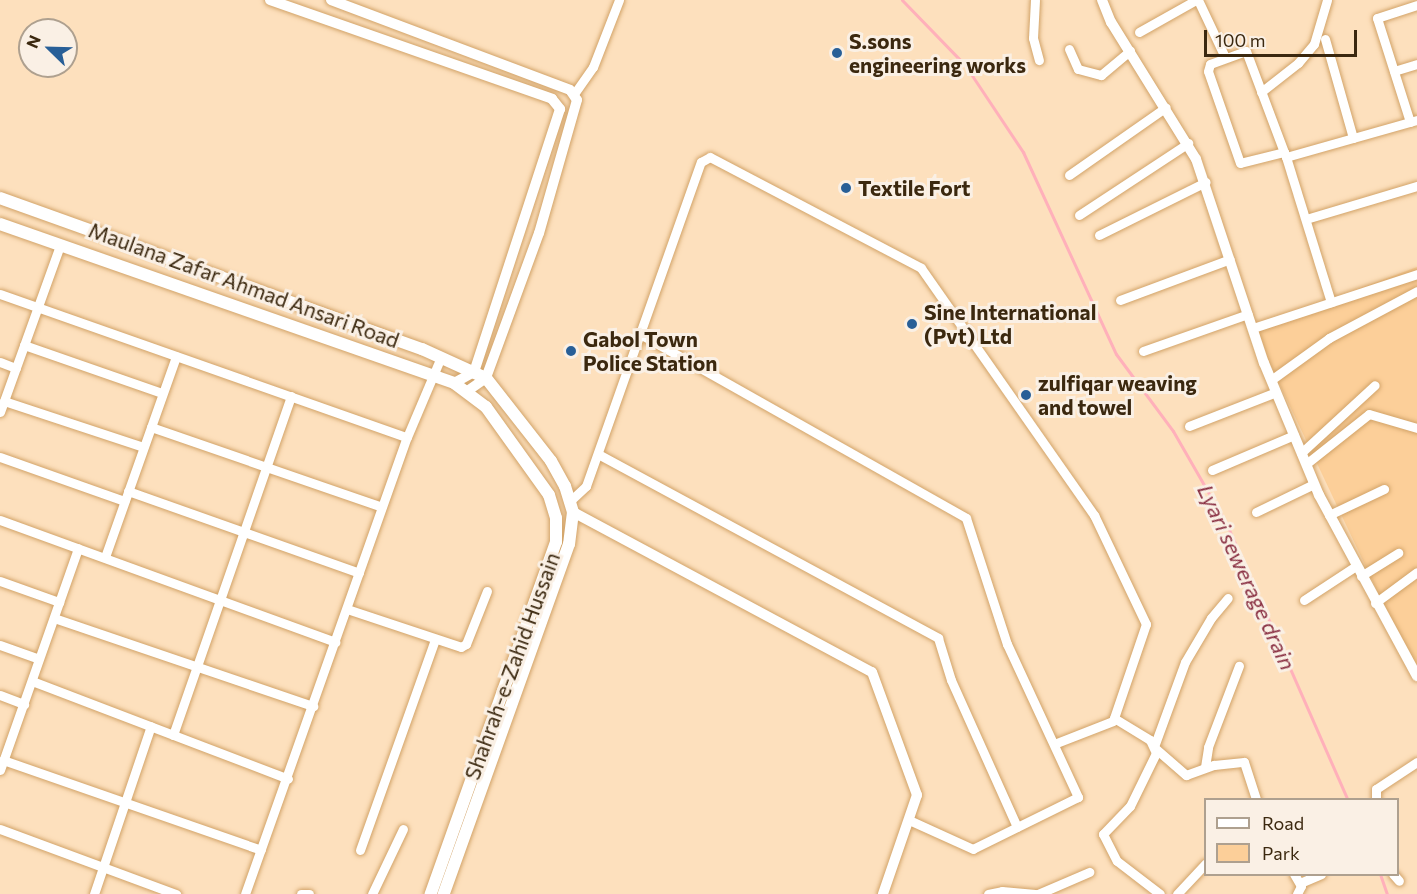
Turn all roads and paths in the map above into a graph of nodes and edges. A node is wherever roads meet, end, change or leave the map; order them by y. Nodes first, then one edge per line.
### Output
1 (270, 0) edge
2 (331, 0) edge
3 (619, 0) edge
4 (1035, 0) edge
5 (1102, 0) edge
6 (1197, 0) edge
7 (1327, 0) edge
8 (1417, 4) edge
9 (1139, 32) dead end
10 (1324, 39) dead end
11 (1069, 49) dead end
12 (1130, 51) junction
13 (1225, 57) junction
14 (1039, 60) dead end
15 (1417, 64) edge
16 (1394, 70) junction
17 (1261, 92) junction
18 (574, 94) junction
19 (1166, 107) junction
20 (1414, 121) edge
21 (1353, 138) junction
22 (1188, 143) junction
23 (1285, 154) junction
24 (1068, 175) dead end
25 (1206, 182) junction
26 (1417, 186) edge
27 (0, 198) edge
28 (1078, 215) dead end
29 (1306, 219) junction
30 (0, 224) edge
31 (1100, 235) dead end
32 (60, 244) junction
33 (1230, 259) junction
34 (1417, 274) edge
35 (1417, 291) edge
36 (0, 294) edge
37 (1120, 300) dead end
38 (1331, 302) junction
39 (38, 308) junction
40 (1248, 314) junction
41 (1252, 328) junction
42 (640, 334) junction
43 (24, 345) junction
44 (1143, 351) dead end
45 (176, 356) junction
46 (441, 357) junction
47 (0, 362) edge
48 (16, 368) junction
49 (474, 372) junction
50 (433, 375) junction
51 (486, 378) junction
52 (1271, 380) junction
53 (454, 383) junction
54 (1375, 385) dead end
55 (466, 392) junction
56 (1276, 392) junction
57 (162, 393) junction
58 (291, 396) junction
59 (4, 401) junction
60 (0, 412) edge
61 (1189, 426) dead end
62 (151, 427) junction
63 (1417, 428) edge
64 (1294, 435) junction
65 (407, 437) junction
66 (143, 447) junction
67 (1301, 453) junction
68 (598, 454) junction
69 (0, 458) edge
70 (1306, 464) junction
71 (266, 467) junction
72 (1212, 470) dead end
73 (1314, 484) junction
74 (1384, 489) dead end
75 (128, 491) junction
76 (124, 501) junction
77 (571, 506) junction
78 (382, 507) junction
79 (1256, 512) dead end
80 (1329, 515) junction
81 (0, 520) edge
82 (243, 532) junction
83 (78, 548) junction
84 (1398, 553) dead end
85 (105, 557) junction
86 (1358, 571) junction
87 (1417, 572) edge
88 (360, 573) junction
89 (0, 581) edge
90 (487, 591) dead end
91 (1228, 598) dead end
92 (220, 600) junction
93 (1304, 600) dead end
94 (59, 602) junction
95 (1376, 603) junction
96 (347, 609) junction
97 (54, 618) junction
98 (435, 639) junction
99 (336, 642) junction
100 (0, 645) edge
101 (39, 659) junction
102 (1239, 666) dead end
103 (196, 667) junction
104 (1416, 672) edge
105 (32, 681) junction
106 (0, 695) edge
107 (24, 704) junction
108 (313, 706) junction
109 (1114, 718) junction
110 (151, 726) junction
111 (173, 735) junction
112 (1054, 744) junction
113 (1156, 747) junction
114 (3, 760) junction
115 (1417, 762) edge
116 (1205, 767) junction
117 (0, 770) edge
118 (288, 779) junction
119 (1255, 798) edge
120 (1376, 798) edge
121 (125, 802) junction
122 (909, 820) junction
123 (1017, 827) junction
124 (0, 829) edge
125 (403, 829) dead end
126 (261, 850) junction
127 (360, 850) dead end
128 (1204, 865) edge
129 (103, 867) junction
130 (1089, 872) dead end
131 (1297, 879) edge
132 (1155, 893) edge
133 (94, 894) edge
134 (176, 894) edge
135 (245, 894) edge
136 (301, 894) edge
137 (309, 894) edge
138 (372, 894) edge
139 (431, 894) edge
140 (444, 894) edge
141 (883, 894) edge
142 (988, 894) edge
143 (1031, 894) edge
144 (1177, 894) edge
145 (1297, 894) edge

1 - 49 street
2 - 18 street
3 - 18 street
4 - 14 street
5 - 12 street
6 - 9 street
6 - 13 street
7 - 17 street
8 - 16 street
10 - 21 street
11 - 12 street
12 - 19 street
13 - 17 street
13 - 23 street
15 - 16 street
16 - 20 street
17 - 23 street
18 - 51 street
19 - 22 street
19 - 24 street
20 - 21 street
21 - 23 street
22 - 25 street
22 - 28 street
23 - 29 street
25 - 31 street
25 - 33 street
26 - 29 street
27 - 46 main road, Maulana Zafar Ahmad Ansari Road
29 - 38 street
30 - 32 main road, Maulana Zafar Ahmad Ansari Road
32 - 39 street
32 - 50 main road, Maulana Zafar Ahmad Ansari Road
33 - 37 street
33 - 40 street
34 - 38 street
35 - 52 street
36 - 39 street
38 - 41 street
39 - 43 street
39 - 45 street
40 - 41 street
40 - 44 street
41 - 52 street
42 - 68 street
42 - 109 street
42 - 112 street
43 - 48 street
43 - 57 street
45 - 57 street
45 - 58 street
46 - 49 main road, Maulana Zafar Ahmad Ansari Road
46 - 50 street
47 - 48 street
48 - 59 street
49 - 51 main road, Maulana Zafar Ahmad Ansari Road
49 - 53 street
50 - 53 main road, Shahrah-e-Zahid Hussain
50 - 65 street
51 - 55 street
51 - 77 main road
52 - 56 street
53 - 55 main road, Shahrah-e-Zahid Hussain
54 - 67 street
55 - 139 main road, Shahrah-e-Zahid Hussain
56 - 61 street
56 - 64 street
57 - 62 street
58 - 65 street
58 - 71 street
59 - 60 street
59 - 66 street
62 - 66 street
62 - 71 street
63 - 70 street
64 - 67 street
64 - 72 street
65 - 78 street
66 - 75 street
67 - 70 street
68 - 77 street
68 - 123 street
69 - 76 street
70 - 73 street
71 - 78 street
71 - 82 street
73 - 79 street
73 - 80 street
74 - 80 street
75 - 76 street
75 - 82 street
76 - 85 street
77 - 122 street
77 - 140 main road, Shahrah-e-Zahid Hussain
78 - 88 street
80 - 86 street
81 - 83 street
82 - 88 street
82 - 92 street
83 - 85 street
83 - 94 street
84 - 86 street
85 - 92 street
86 - 93 street
86 - 95 street
87 - 95 street
88 - 96 street
89 - 94 street
90 - 98 street
91 - 113 street
92 - 99 street
92 - 103 street
94 - 97 street
95 - 104 street
96 - 98 street
96 - 99 street
97 - 101 street
97 - 103 street
98 - 127 street
99 - 108 street
100 - 101 street
101 - 105 street
102 - 116 street
103 - 108 street
103 - 111 street
105 - 107 street
105 - 110 street
106 - 107 street
107 - 114 street
108 - 118 street
109 - 112 street
109 - 113 street
110 - 111 street
110 - 121 street
111 - 118 street
112 - 123 street
113 - 116 street
113 - 132 street
114 - 117 street
114 - 121 street
115 - 120 street
116 - 119 street
118 - 126 street
121 - 126 street
121 - 129 street
122 - 123 street
122 - 141 street
124 - 129 street
125 - 138 street
126 - 135 street
128 - 144 street
129 - 133 street
129 - 134 street
130 - 143 street
131 - 145 street
136 - 137 street
142 - 143 street

